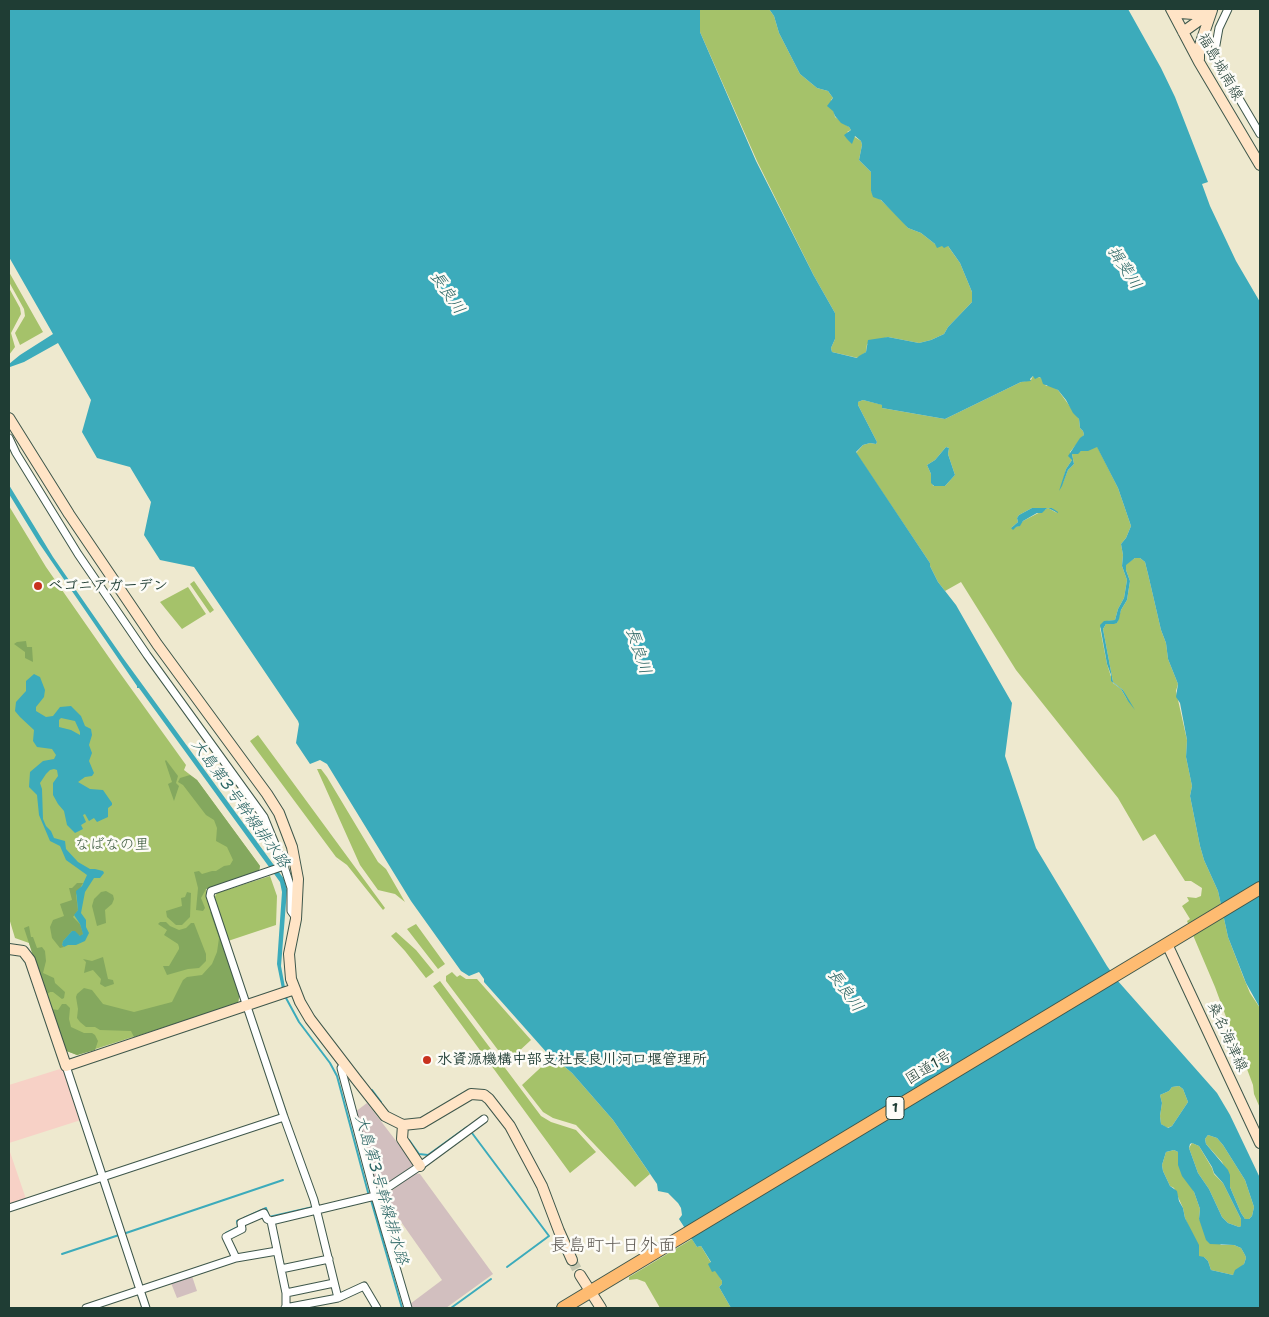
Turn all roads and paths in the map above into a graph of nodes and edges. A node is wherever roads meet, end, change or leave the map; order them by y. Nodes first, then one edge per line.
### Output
1 (1171, 9) edge
2 (1213, 9) edge
3 (1228, 9) edge
4 (1183, 32) junction
5 (1199, 62) junction
6 (1260, 134) edge
7 (1260, 166) edge
8 (9, 418) edge
9 (9, 438) edge
10 (12, 454) edge
11 (281, 867) junction
12 (1260, 888) edge
13 (296, 919) junction
14 (1168, 947) junction
15 (9, 949) edge
16 (288, 992) junction
17 (248, 1006) junction
18 (344, 1064) junction
19 (66, 1066) junction
20 (284, 1117) junction
21 (484, 1119) dead end
22 (402, 1125) junction
23 (1260, 1143) edge
24 (420, 1166) junction
25 (103, 1177) junction
26 (372, 1197) junction
27 (9, 1208) edge
28 (317, 1210) junction
29 (271, 1220) junction
30 (277, 1250) junction
31 (236, 1258) junction
32 (329, 1259) junction
33 (572, 1260) tunnel mouth
34 (281, 1269) junction
35 (580, 1275) tunnel mouth
36 (334, 1283) junction
37 (140, 1290) junction
38 (591, 1291) junction
39 (286, 1293) junction
40 (338, 1298) junction
41 (86, 1308) edge
42 (146, 1308) edge
43 (285, 1308) edge
44 (377, 1308) edge
45 (408, 1308) edge
46 (563, 1308) edge
47 (601, 1308) edge

1 - 2 street
1 - 4 street, 福島城南線
2 - 4 street
2 - 5 street
3 - 6 street
4 - 5 street, 福島城南線
5 - 7 street, 福島城南線
8 - 13 street
9 - 10 street
10 - 11 street
11 - 13 street
11 - 17 street
12 - 14 highway, 国道1号 / 1
13 - 16 street
14 - 23 street, 桑名海津線
14 - 38 highway, 国道1号 / 1
15 - 19 street
16 - 17 street
16 - 18 street
17 - 19 street
17 - 20 street
18 - 22 street
18 - 26 street
19 - 25 street
20 - 25 street
20 - 28 street
21 - 24 street
22 - 24 street
22 - 33 street
24 - 26 street
25 - 27 street
25 - 37 street
26 - 28 street
26 - 45 street
28 - 29 street
28 - 32 street
29 - 30 street
29 - 31 street
30 - 31 street
30 - 34 street
31 - 37 street
32 - 34 street
32 - 36 street
34 - 39 street
35 - 38 street
36 - 39 street
36 - 40 street
37 - 41 street
37 - 42 street
38 - 46 highway, 国道1号 / 1
38 - 47 street
39 - 43 street
40 - 43 street
40 - 44 street

